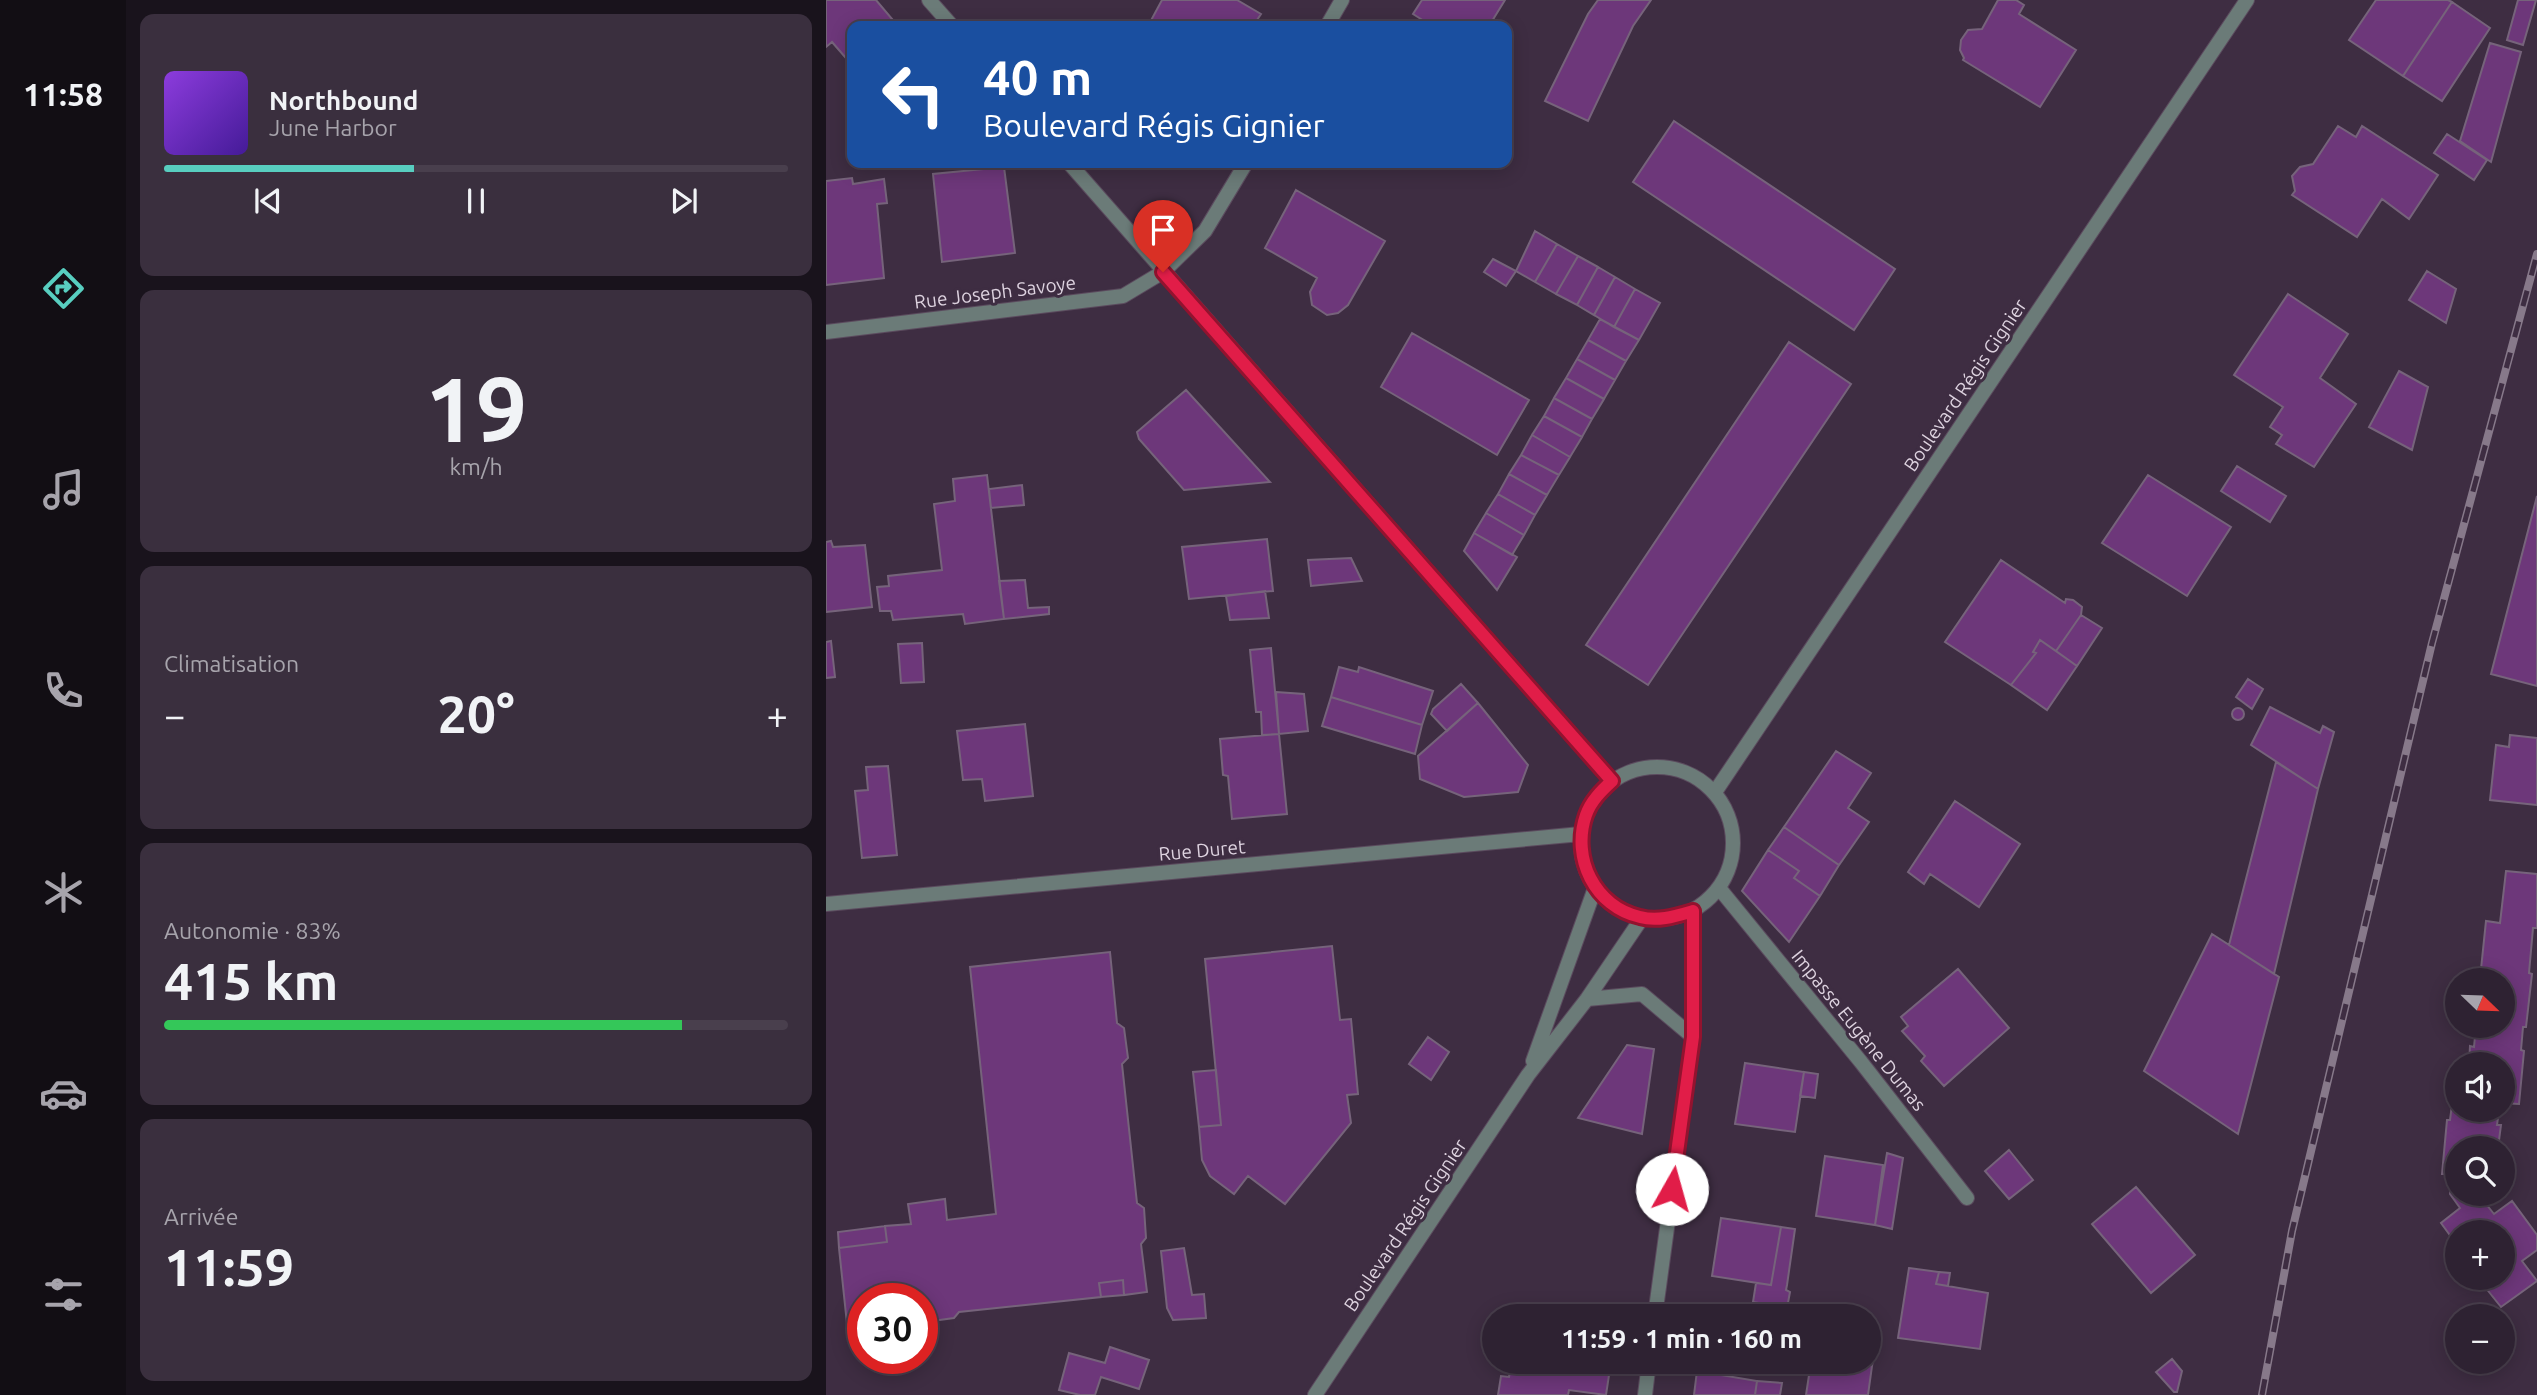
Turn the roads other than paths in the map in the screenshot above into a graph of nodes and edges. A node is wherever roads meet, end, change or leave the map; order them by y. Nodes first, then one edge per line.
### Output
1 (929, 0) edge
2 (1342, 0) edge
3 (2247, 0) edge
4 (948, 21) edge
5 (1330, 21) edge
6 (1073, 168) edge
7 (1243, 168) edge
8 (1163, 272) junction
9 (826, 332) edge
10 (1612, 781) junction
11 (1715, 792) junction
12 (1581, 834) junction
13 (1595, 888) junction
14 (1719, 888) junction
15 (826, 904) edge
16 (1693, 911) junction
17 (1642, 918) junction
18 (1587, 999) junction
19 (1693, 1037) junction
20 (1528, 1076) junction
21 (1967, 1198) dead end
22 (1657, 1304) edge
23 (1648, 1374) edge
24 (1315, 1395) edge
25 (1645, 1395) edge

1 - 4 street
2 - 5 street
3 - 11 street, Boulevard Régis Gignier
6 - 8 street
7 - 8 street, Rue Joseph Savoye
8 - 9 street, Rue Joseph Savoye
8 - 10 street
10 - 11 street
10 - 12 street
11 - 14 street
12 - 13 street
12 - 15 street, Rue Duret
13 - 17 street
13 - 20 street, Boulevard Régis Gignier
14 - 16 street
14 - 21 street, Impasse Eugène Dumas
16 - 17 street
16 - 19 street
17 - 18 street, Boulevard Régis Gignier
18 - 19 street
18 - 20 street, Boulevard Régis Gignier
19 - 22 street
20 - 24 street, Boulevard Régis Gignier
23 - 25 street

